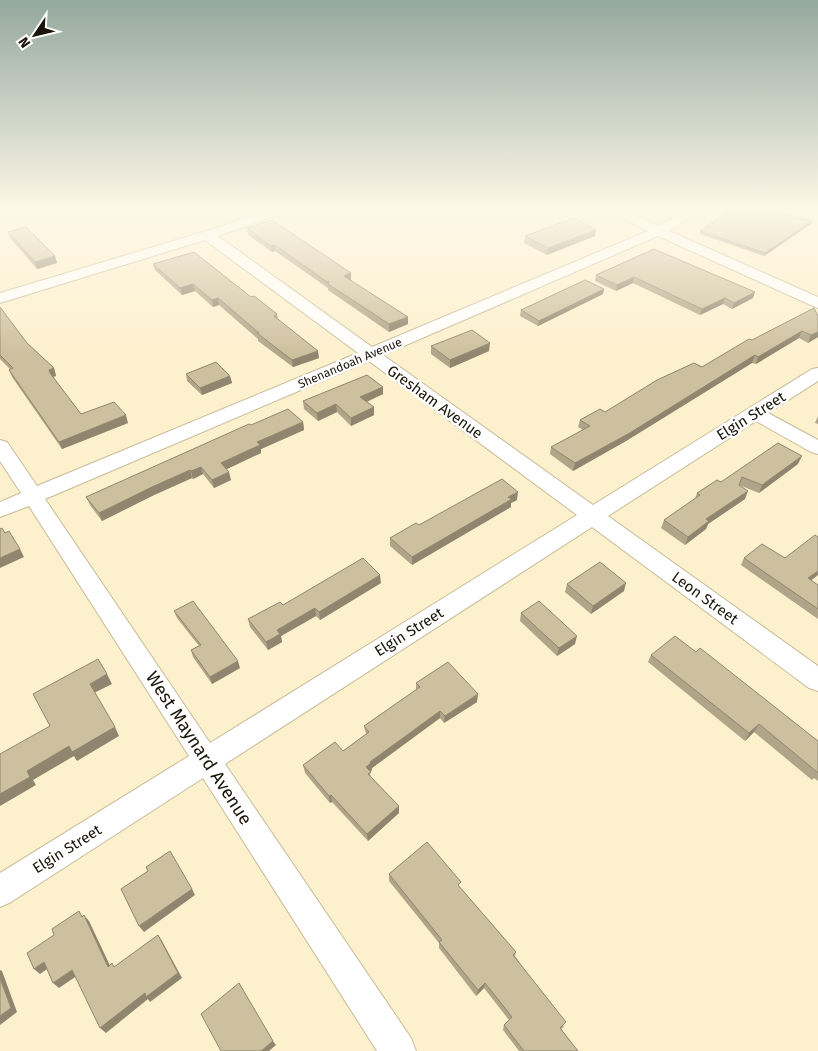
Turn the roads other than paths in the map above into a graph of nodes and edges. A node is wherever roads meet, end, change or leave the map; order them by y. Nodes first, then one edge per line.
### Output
1 (131, 258) edge
2 (238, 258) edge
3 (597, 258) edge
4 (717, 258) edge
5 (0, 298) edge
6 (818, 303) edge
7 (370, 355) junction
8 (818, 373) edge
9 (755, 413) junction
10 (0, 446) edge
11 (818, 448) edge
12 (33, 496) junction
13 (0, 510) edge
14 (591, 516) junction
15 (818, 680) edge
16 (207, 760) junction
17 (0, 891) edge
18 (398, 1051) edge

1 - 5 street
2 - 7 street, Gresham Avenue
3 - 7 street, Shenandoah Avenue
4 - 6 street
7 - 12 street, Shenandoah Avenue
7 - 14 street, Gresham Avenue
8 - 9 street, Elgin Street
9 - 11 street
9 - 14 street, Elgin Street
10 - 12 street, West Maynard Avenue
12 - 13 street, Shenandoah Avenue
12 - 16 street, West Maynard Avenue
14 - 15 street, Leon Street
14 - 16 street, Elgin Street
16 - 17 street, Elgin Street
16 - 18 street, West Maynard Avenue

